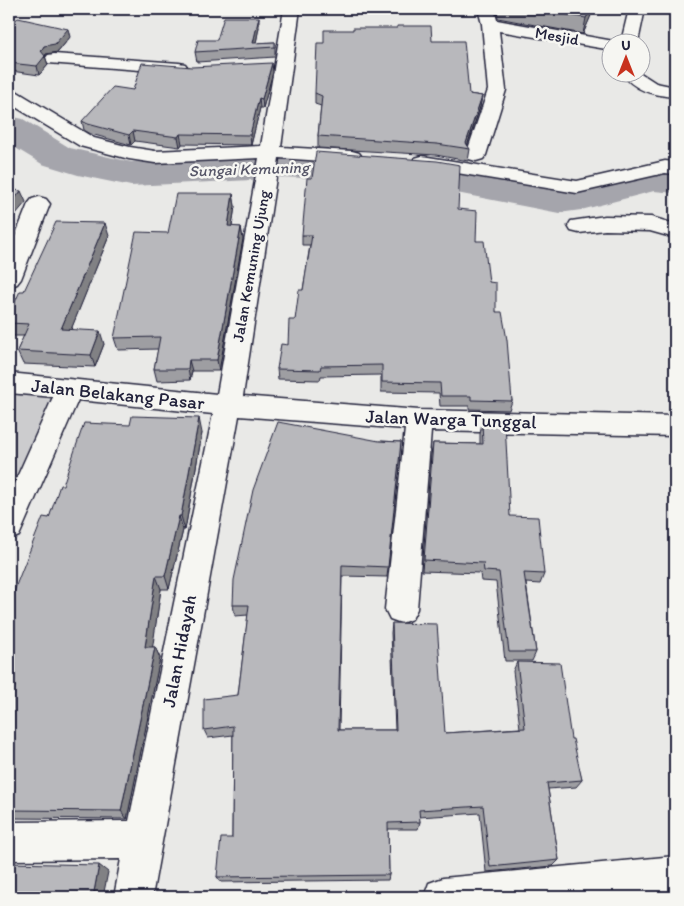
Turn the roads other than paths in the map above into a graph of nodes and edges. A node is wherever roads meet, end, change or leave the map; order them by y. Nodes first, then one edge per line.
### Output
1 (292, 9) edge
2 (637, 9) edge
3 (488, 17) edge
4 (632, 32) edge
5 (602, 44) edge
6 (54, 59) dead end
7 (193, 69) edge
8 (639, 82) edge
9 (675, 92) edge
10 (9, 95) edge
11 (271, 152) junction
12 (476, 155) dead end
13 (370, 158) edge
14 (408, 161) edge
15 (675, 168) edge
16 (39, 204) dead end
17 (579, 226) dead end
18 (675, 231) edge
19 (9, 279) edge
20 (9, 382) edge
21 (69, 390) junction
22 (228, 405) junction
23 (419, 420) junction
24 (675, 426) edge
25 (9, 527) edge
26 (401, 609) dead end
27 (142, 840) junction
28 (9, 841) edge
29 (675, 875) edge
30 (579, 892) edge
31 (133, 897) edge
32 (443, 897) edge

1 - 11 street, Jalan Kemuning Ujung
2 - 4 street
3 - 5 street, Mesjid
3 - 12 street
6 - 7 street
8 - 9 street
10 - 11 street
11 - 13 street
11 - 22 street, Jalan Kemuning Ujung
14 - 15 street
16 - 19 street
17 - 18 street
20 - 21 street, Jalan Belakang Pasar
21 - 22 street, Jalan Belakang Pasar
21 - 25 street
22 - 23 street, Jalan Warga Tunggal
22 - 27 street, Jalan Hidayah
23 - 24 street, Jalan Warga Tunggal
23 - 26 street
27 - 28 street
27 - 31 street, Jalan Hidayah
29 - 30 street
30 - 32 street

